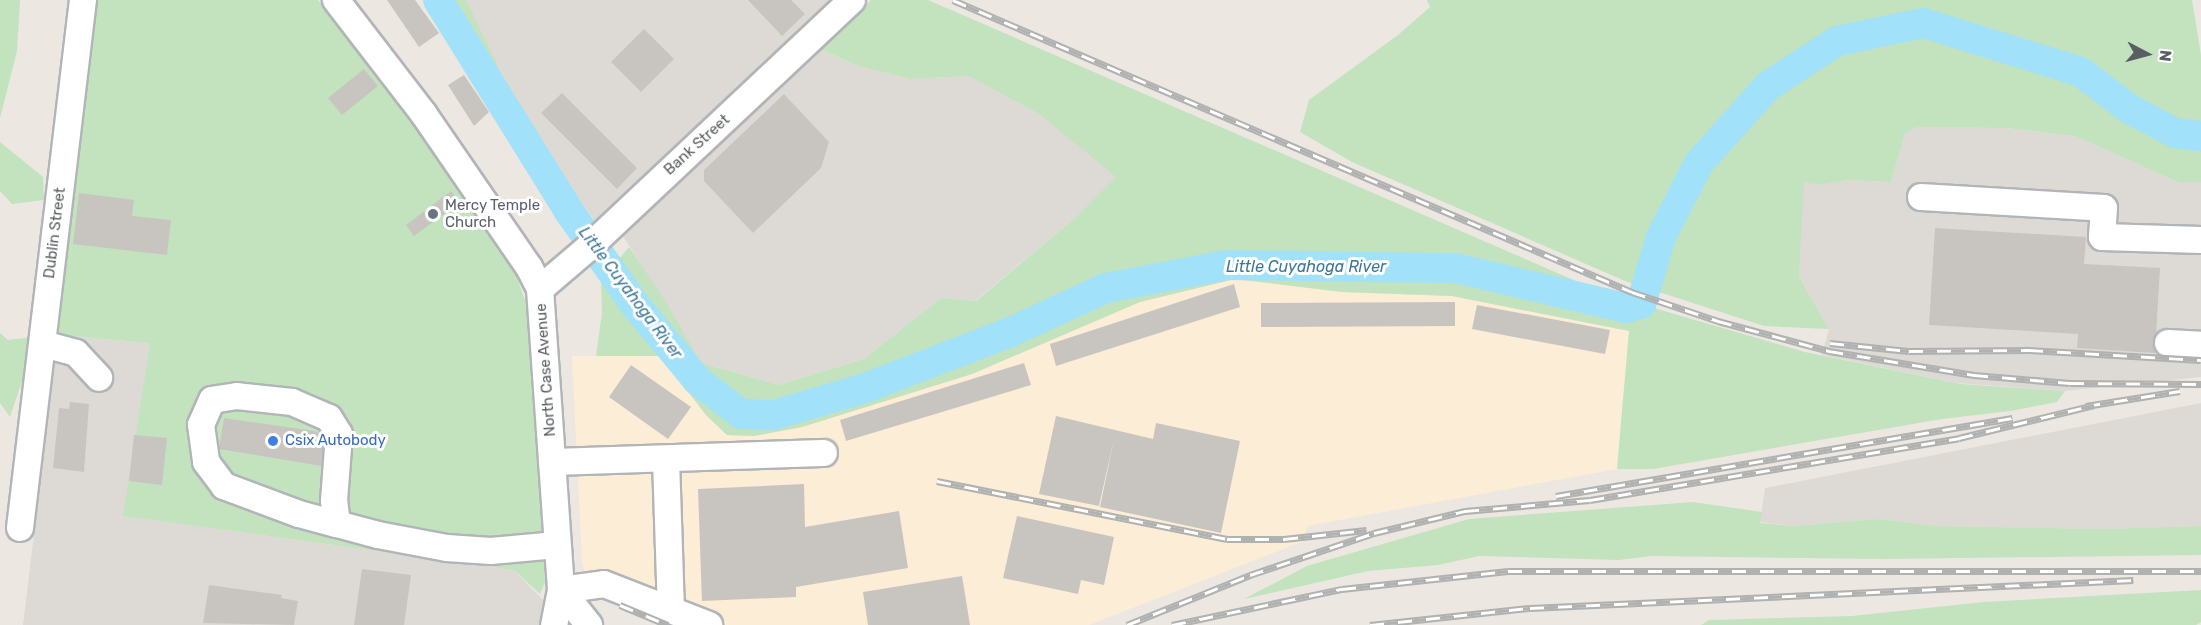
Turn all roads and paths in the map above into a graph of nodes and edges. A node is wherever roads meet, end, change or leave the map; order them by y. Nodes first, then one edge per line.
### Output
1 (83, 0) edge
2 (336, 0) edge
3 (852, 0) edge
4 (1921, 197) dead end
5 (2201, 240) edge
6 (540, 289) junction
7 (2168, 343) dead end
8 (42, 344) junction
9 (2201, 345) edge
10 (99, 378) dead end
11 (824, 453) dead end
12 (666, 460) junction
13 (552, 462) junction
14 (337, 524) junction
15 (20, 528) dead end
16 (557, 545) junction
17 (561, 590) junction
18 (671, 610) junction
19 (554, 625) edge
20 (589, 625) edge
21 (709, 625) edge

1 - 8 street, Dublin Street
2 - 6 street, North Case Avenue
3 - 6 street, Bank Street
4 - 5 street
6 - 13 street, North Case Avenue
7 - 9 street
8 - 10 street
8 - 15 street, Dublin Street
11 - 12 street
12 - 13 street
12 - 18 street
13 - 16 street, North Case Avenue
14 - 14 street
14 - 16 street
16 - 17 street, North Case Avenue
17 - 18 street
17 - 19 street, North Case Avenue
17 - 20 street
18 - 21 street

